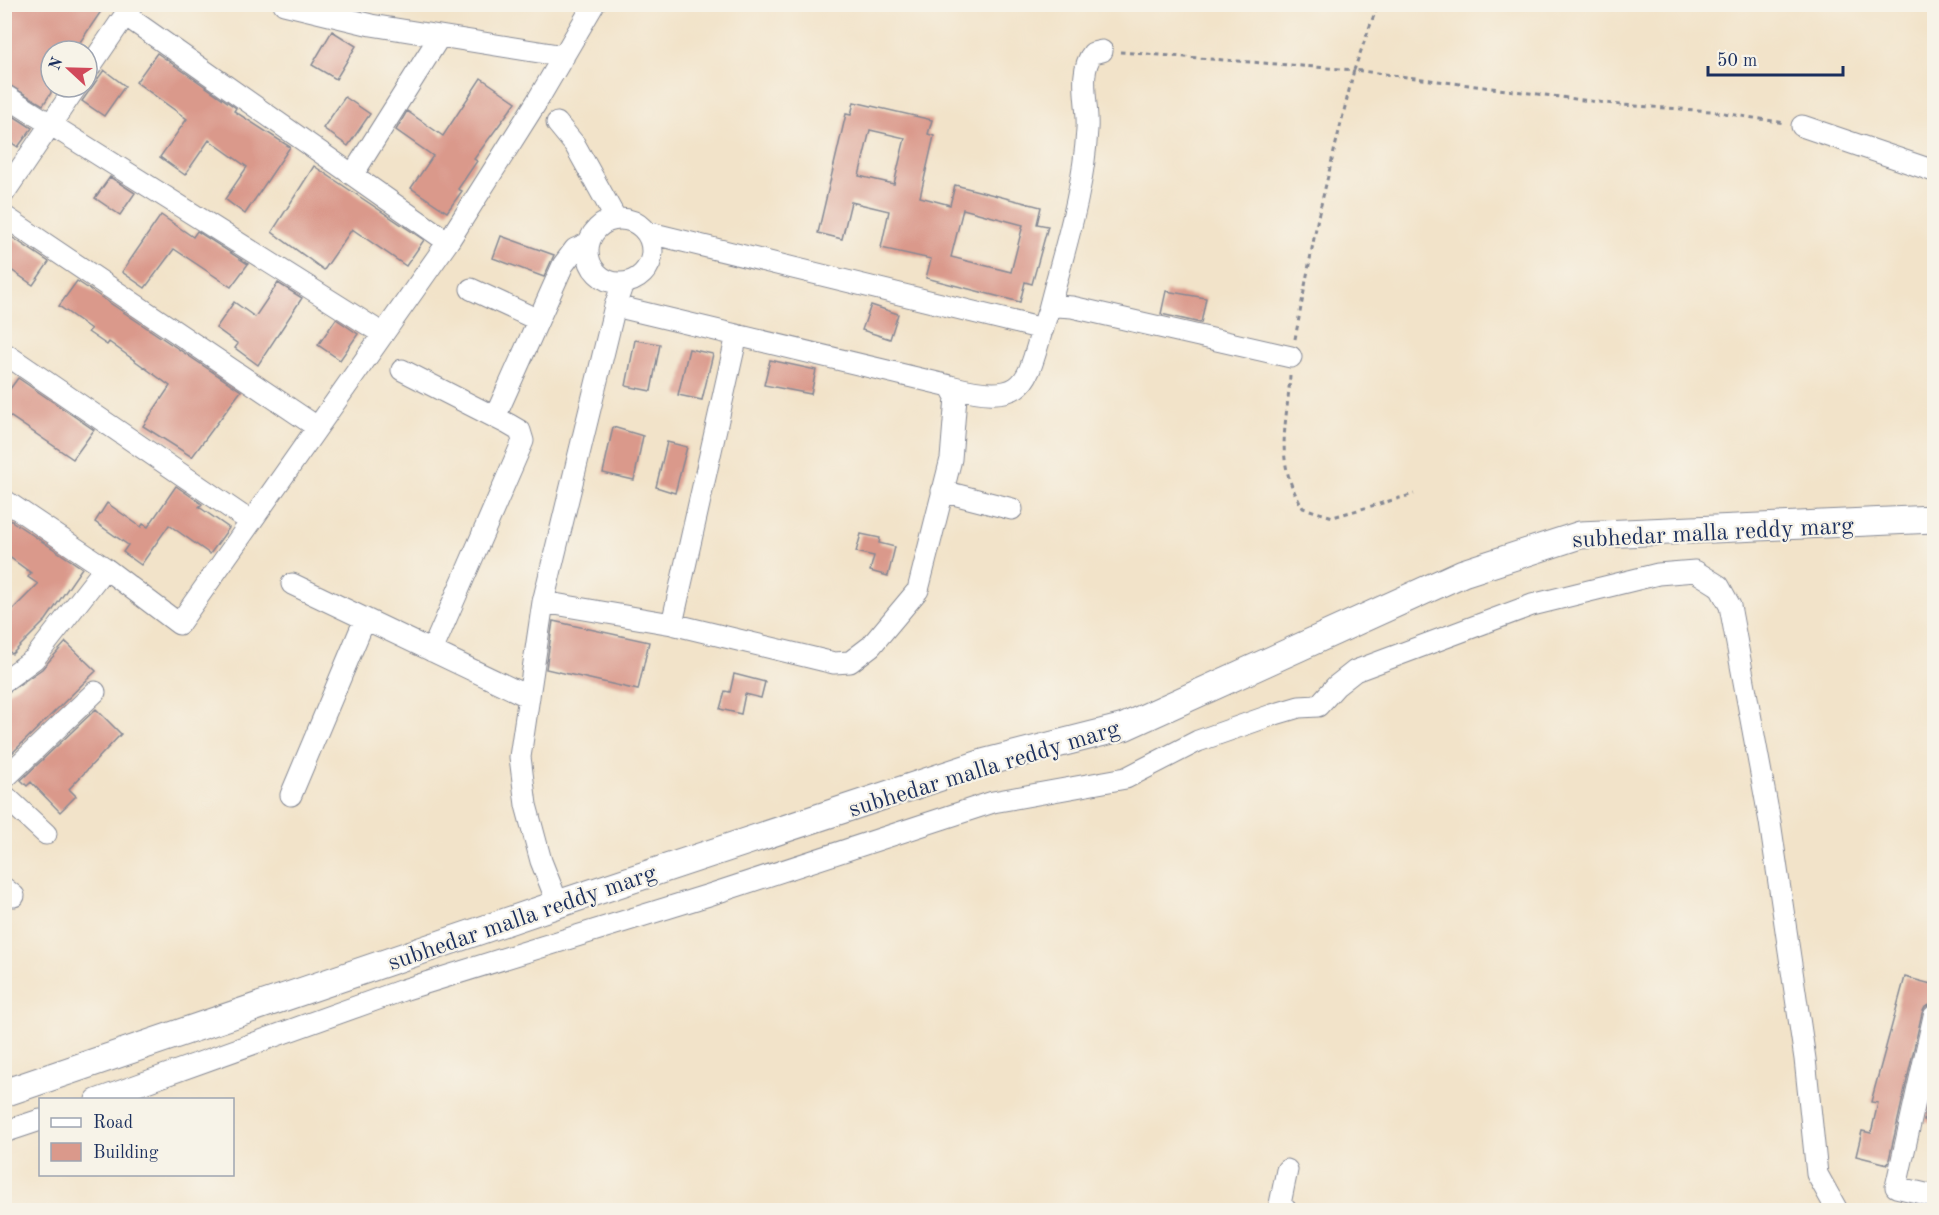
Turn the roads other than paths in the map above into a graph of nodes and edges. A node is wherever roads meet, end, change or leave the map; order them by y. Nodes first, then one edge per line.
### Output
1 (284, 4) edge
2 (594, 4) edge
3 (129, 10) edge
4 (440, 36) junction
5 (1102, 51) road end
6 (99, 54) edge
7 (564, 56) junction
8 (4, 95) edge
9 (68, 99) edge
10 (557, 123) dead end
11 (51, 124) junction
12 (1802, 126) road end
13 (1935, 171) edge
14 (353, 174) junction
15 (4, 193) edge
16 (4, 216) edge
17 (616, 219) junction
18 (646, 232) junction
19 (448, 242) junction
20 (589, 243) junction
21 (623, 284) junction
22 (471, 289) dead end
23 (615, 306) junction
24 (1046, 319) junction
25 (538, 320) junction
26 (383, 334) junction
27 (737, 335) junction
28 (4, 353) edge
29 (1291, 357) road end
30 (402, 370) dead end
31 (950, 386) junction
32 (495, 417) junction
33 (316, 428) junction
34 (942, 490) junction
35 (4, 500) edge
36 (1012, 509) dead end
37 (1935, 519) edge
38 (251, 522) junction
39 (105, 568) junction
40 (292, 584) dead end
41 (543, 602) junction
42 (365, 619) junction
43 (672, 624) junction
44 (432, 651) junction
45 (4, 681) edge
46 (95, 692) dead end
47 (529, 697) junction
48 (4, 779) edge
49 (4, 795) edge
50 (291, 795) dead end
51 (46, 834) dead end
52 (558, 904) junction
53 (1935, 1016) edge
54 (1926, 1090) edge
55 (4, 1093) edge
56 (102, 1098) edge
57 (39, 1119) edge
58 (4, 1132) edge
59 (1287, 1170) dead end
60 (1935, 1196) edge
61 (1286, 1210) edge
62 (1838, 1210) edge

1 - 4 street
2 - 7 street
3 - 6 street
3 - 14 street
4 - 7 street
4 - 14 street
5 - 24 street
7 - 19 street
8 - 11 street
9 - 11 street
10 - 17 street
11 - 15 street
11 - 26 street
12 - 13 street
14 - 19 street
16 - 33 street
17 - 18 street
17 - 20 street
18 - 21 street
18 - 24 street
19 - 26 street
20 - 21 street
20 - 25 street
21 - 23 street
22 - 25 street
23 - 27 street
23 - 41 street
24 - 29 street
24 - 31 street
25 - 32 street
26 - 33 street
27 - 31 street
27 - 43 street
28 - 38 street
30 - 32 street
31 - 34 street
32 - 44 street
33 - 38 street
34 - 36 street
34 - 43 street
35 - 39 street
37 - 52 main road, subhedar malla reddy marg
38 - 39 street
39 - 45 street
40 - 42 street
41 - 43 street
41 - 47 street
42 - 44 street
42 - 50 street
44 - 47 street
46 - 48 street
47 - 52 street
49 - 51 street
52 - 55 main road, subhedar malla reddy marg
53 - 54 street
54 - 60 street
56 - 62 street
57 - 58 street
59 - 61 street

